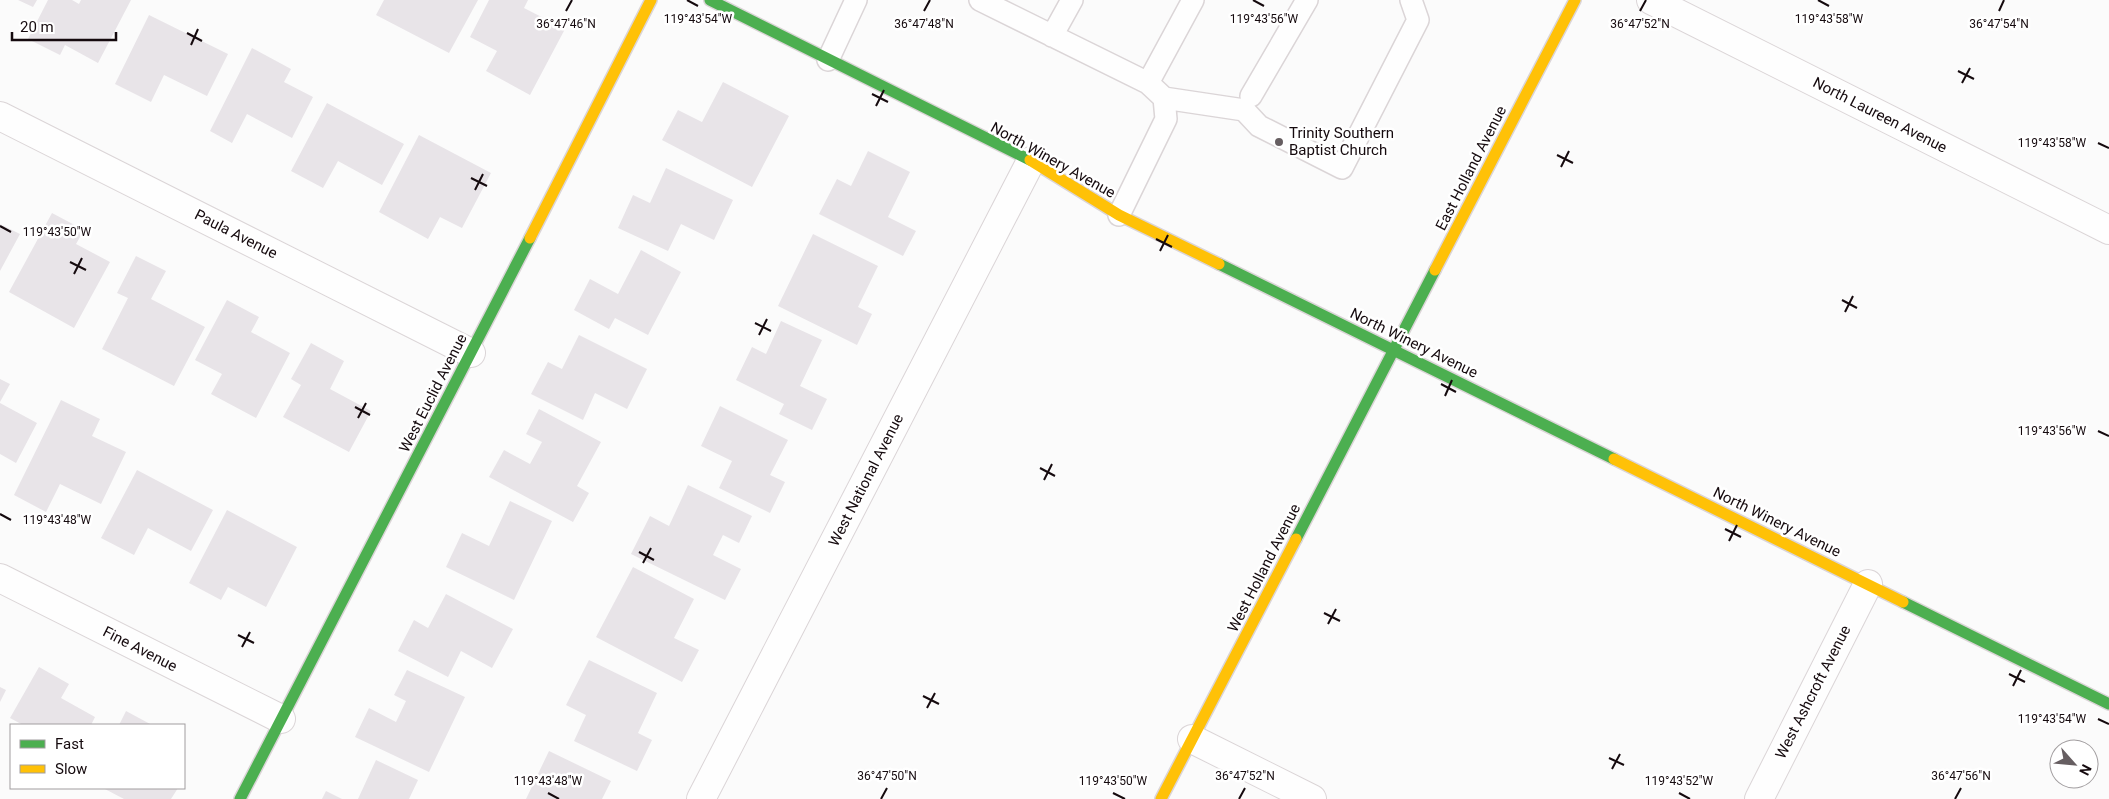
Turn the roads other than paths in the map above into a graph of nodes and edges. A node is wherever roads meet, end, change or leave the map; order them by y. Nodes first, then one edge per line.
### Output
1 (651, 0) edge
2 (710, 0) edge
3 (856, 0) edge
4 (980, 0) edge
5 (1072, 0) edge
6 (1193, 0) edge
7 (1307, 0) edge
8 (1411, 0) edge
9 (1575, 0) edge
10 (1651, 0) edge
11 (1052, 36) junction
12 (828, 60) junction
13 (1148, 83) junction
14 (1251, 96) dead end
15 (1164, 98) junction
16 (0, 116) edge
17 (1031, 162) junction
18 (1119, 215) junction
19 (2109, 230) edge
20 (1393, 350) junction
21 (471, 353) junction
22 (0, 578) edge
23 (1868, 584) junction
24 (2109, 704) edge
25 (281, 719) junction
26 (1192, 739) junction
27 (240, 799) edge
28 (702, 799) edge
29 (1161, 799) edge
30 (1312, 799) edge
31 (1759, 799) edge

1 - 21 street, West Euclid Avenue
2 - 12 street, North Winery Avenue
3 - 12 lane
4 - 11 lane
5 - 11 lane
6 - 13 lane
7 - 14 lane
8 - 15 lane
9 - 20 street, East Holland Avenue
10 - 19 street, North Laureen Avenue
11 - 13 lane
12 - 17 street, North Winery Avenue
13 - 15 lane
15 - 18 lane
16 - 21 street, Paula Avenue
17 - 18 street, North Winery Avenue
17 - 28 street, West National Avenue
18 - 20 street, North Winery Avenue
20 - 23 street, North Winery Avenue
20 - 26 street, West Holland Avenue
21 - 25 street, West Euclid Avenue
22 - 25 street, Fine Avenue
23 - 24 street, North Winery Avenue
23 - 31 street, West Ashcroft Avenue
25 - 27 street, West Euclid Avenue
26 - 29 street, West Holland Avenue
26 - 30 street

